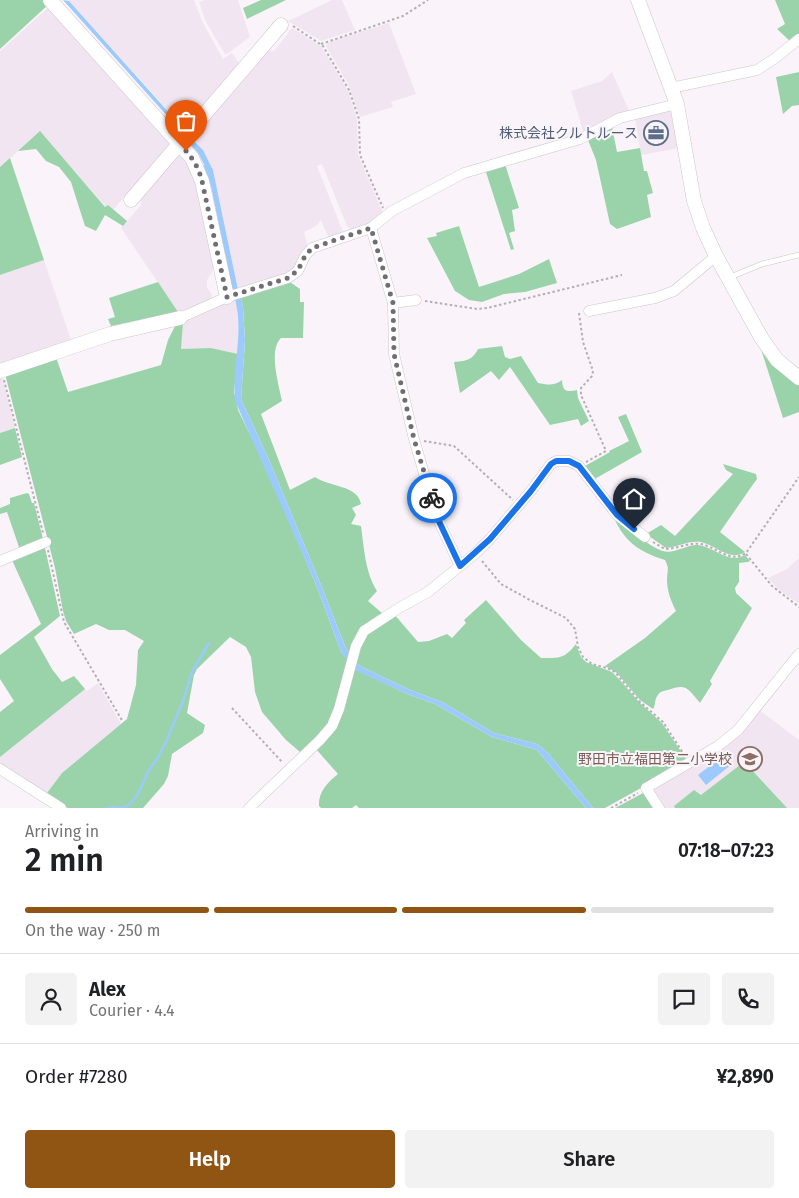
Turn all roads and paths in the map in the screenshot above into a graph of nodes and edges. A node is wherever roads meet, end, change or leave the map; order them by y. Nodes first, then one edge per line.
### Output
1 (50, 0) edge
2 (428, 0) edge
3 (638, 0) edge
4 (280, 26) joint
5 (799, 38) edge
6 (321, 44) junction
7 (670, 88) junction
8 (677, 104) junction
9 (179, 143) junction
10 (131, 200) dead end
11 (386, 215) junction
12 (371, 228) junction
13 (799, 255) edge
14 (716, 256) junction
15 (622, 275) dead end
16 (728, 278) junction
17 (227, 297) junction
18 (416, 300) joint
19 (393, 303) junction
20 (589, 311) joint
21 (180, 318) joint
22 (1, 371) edge
23 (799, 378) edge
24 (414, 439) junction
25 (579, 466) junction
26 (799, 477) edge
27 (519, 505) junction
28 (645, 537) joint
29 (46, 542) junction
30 (476, 553) junction
31 (746, 554) junction
32 (0, 561) edge
33 (460, 566) junction
34 (799, 607) edge
35 (799, 654) edge
36 (232, 708) dead end
37 (123, 722) dead end
38 (690, 763) junction
39 (0, 769) edge
40 (289, 769) junction
41 (646, 788) junction
42 (49, 805) edge
43 (61, 808) edge
44 (249, 808) edge
45 (611, 808) edge
46 (659, 808) edge

1 - 9 street
2 - 6 path
3 - 7 street
4 - 6 path
4 - 9 street
5 - 7 street
6 - 11 path
7 - 8 street
8 - 11 street
8 - 14 street
9 - 10 street
9 - 17 street
11 - 12 street
12 - 17 street
12 - 19 street
13 - 16 lane
14 - 16 street
14 - 20 street
15 - 18 path
16 - 23 street
17 - 21 street
18 - 19 street
19 - 24 street
20 - 25 path
21 - 22 street
22 - 29 path
24 - 27 path
24 - 33 street
25 - 27 street
25 - 28 street
26 - 31 path
27 - 30 street
28 - 31 path
29 - 32 street
29 - 37 path
30 - 33 street
30 - 38 path
31 - 34 path
33 - 40 street
35 - 38 street
36 - 40 path
38 - 41 street
39 - 42 street
40 - 44 street
41 - 45 path
41 - 46 street
42 - 43 street

